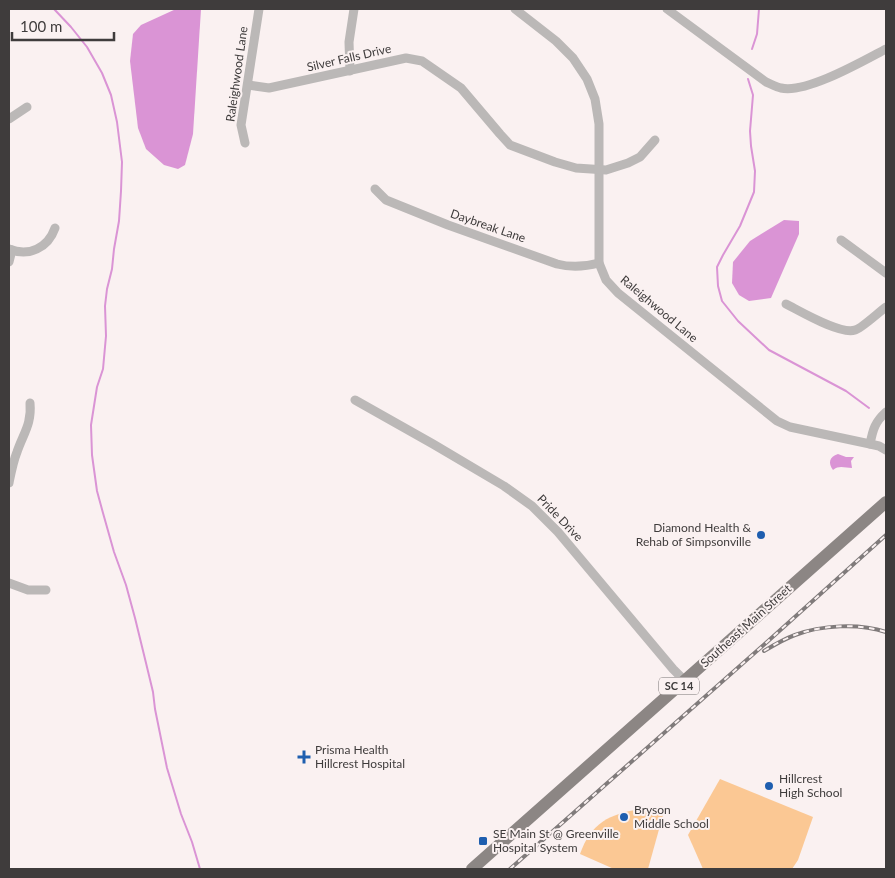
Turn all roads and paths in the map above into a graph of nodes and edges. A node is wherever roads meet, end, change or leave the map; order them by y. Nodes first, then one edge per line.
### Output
1 (259, 9) edge
2 (354, 9) edge
3 (515, 9) edge
4 (667, 9) edge
5 (886, 49) edge
6 (350, 70) junction
7 (248, 85) junction
8 (27, 107) dead end
9 (9, 119) edge
10 (655, 140) dead end
11 (245, 143) dead end
12 (599, 170) junction
13 (375, 189) dead end
14 (55, 228) dead end
15 (841, 240) dead end
16 (10, 250) edge
17 (9, 262) edge
18 (599, 263) junction
19 (886, 273) edge
20 (786, 304) dead end
21 (886, 306) edge
22 (355, 400) dead end
23 (30, 404) dead end
24 (886, 412) edge
25 (870, 444) junction
26 (886, 450) edge
27 (9, 483) edge
28 (886, 502) edge
29 (9, 583) edge
30 (46, 590) dead end
31 (685, 681) junction
32 (472, 869) edge

1 - 7 street, Raleighwood Lane
2 - 6 street
3 - 12 street, Raleighwood Lane
4 - 5 street
6 - 7 street, Silver Falls Drive
6 - 12 street, Silver Falls Drive
7 - 11 street, Raleighwood Lane
8 - 9 street
10 - 12 street, Silver Falls Drive
12 - 18 street, Raleighwood Lane
13 - 18 street, Daybreak Lane
14 - 16 street
15 - 19 street
16 - 17 street
18 - 25 street, Raleighwood Lane
20 - 21 street
22 - 31 street, Pride Drive
23 - 27 street
24 - 25 street
25 - 26 street, Raleighwood Lane
28 - 31 main road, Southeast Main Street / SC 14
29 - 30 street
31 - 32 main road, Southeast Main Street / SC 14

